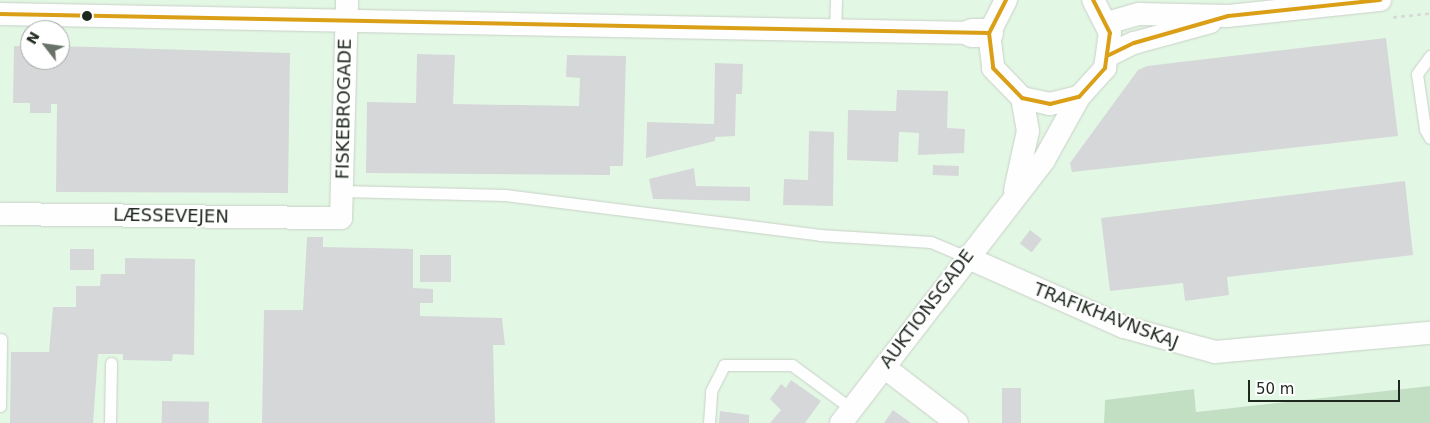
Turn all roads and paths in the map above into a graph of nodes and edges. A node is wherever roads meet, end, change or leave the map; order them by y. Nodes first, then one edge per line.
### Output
1 (836, 0) edge
2 (1093, 0) edge
3 (1002, 1) edge
4 (1381, 9) edge
5 (347, 11) edge
6 (1430, 13) edge
7 (0, 14) edge
8 (1228, 16) junction
9 (1107, 23) junction
10 (835, 30) junction
11 (981, 33) junction
12 (1109, 55) junction
13 (1430, 56) edge
14 (1079, 96) junction
15 (1022, 98) junction
16 (1428, 132) edge
17 (342, 191) junction
18 (1014, 194) junction
19 (0, 214) edge
20 (342, 218) joint
21 (966, 257) junction
22 (1430, 333) edge
23 (1, 339) edge
24 (111, 363) dead end
25 (884, 367) junction
26 (0, 406) edge
27 (846, 416) edge
28 (110, 423) edge
29 (708, 423) edge
30 (957, 423) edge

1 - 10 lane
2 - 9 street
3 - 11 street
4 - 6 path
4 - 8 street
5 - 7 street
5 - 10 street
5 - 17 street, FISKEBROGADE
8 - 9 street
8 - 12 street
9 - 12 street
10 - 11 street
11 - 15 street
12 - 14 street
13 - 16 lane
14 - 15 street
14 - 18 street, AUKTIONSGADE
15 - 18 street, AUKTIONSGADE
17 - 20 street, FISKEBROGADE
17 - 21 lane
18 - 21 street, AUKTIONSGADE
19 - 20 street, LÆSSEVEJEN
21 - 22 street, TRAFIKHAVNSKAJ
21 - 25 street, AUKTIONSGADE
23 - 26 lane
24 - 28 lane
25 - 27 street, AUKTIONSGADE
25 - 30 street
27 - 29 lane

